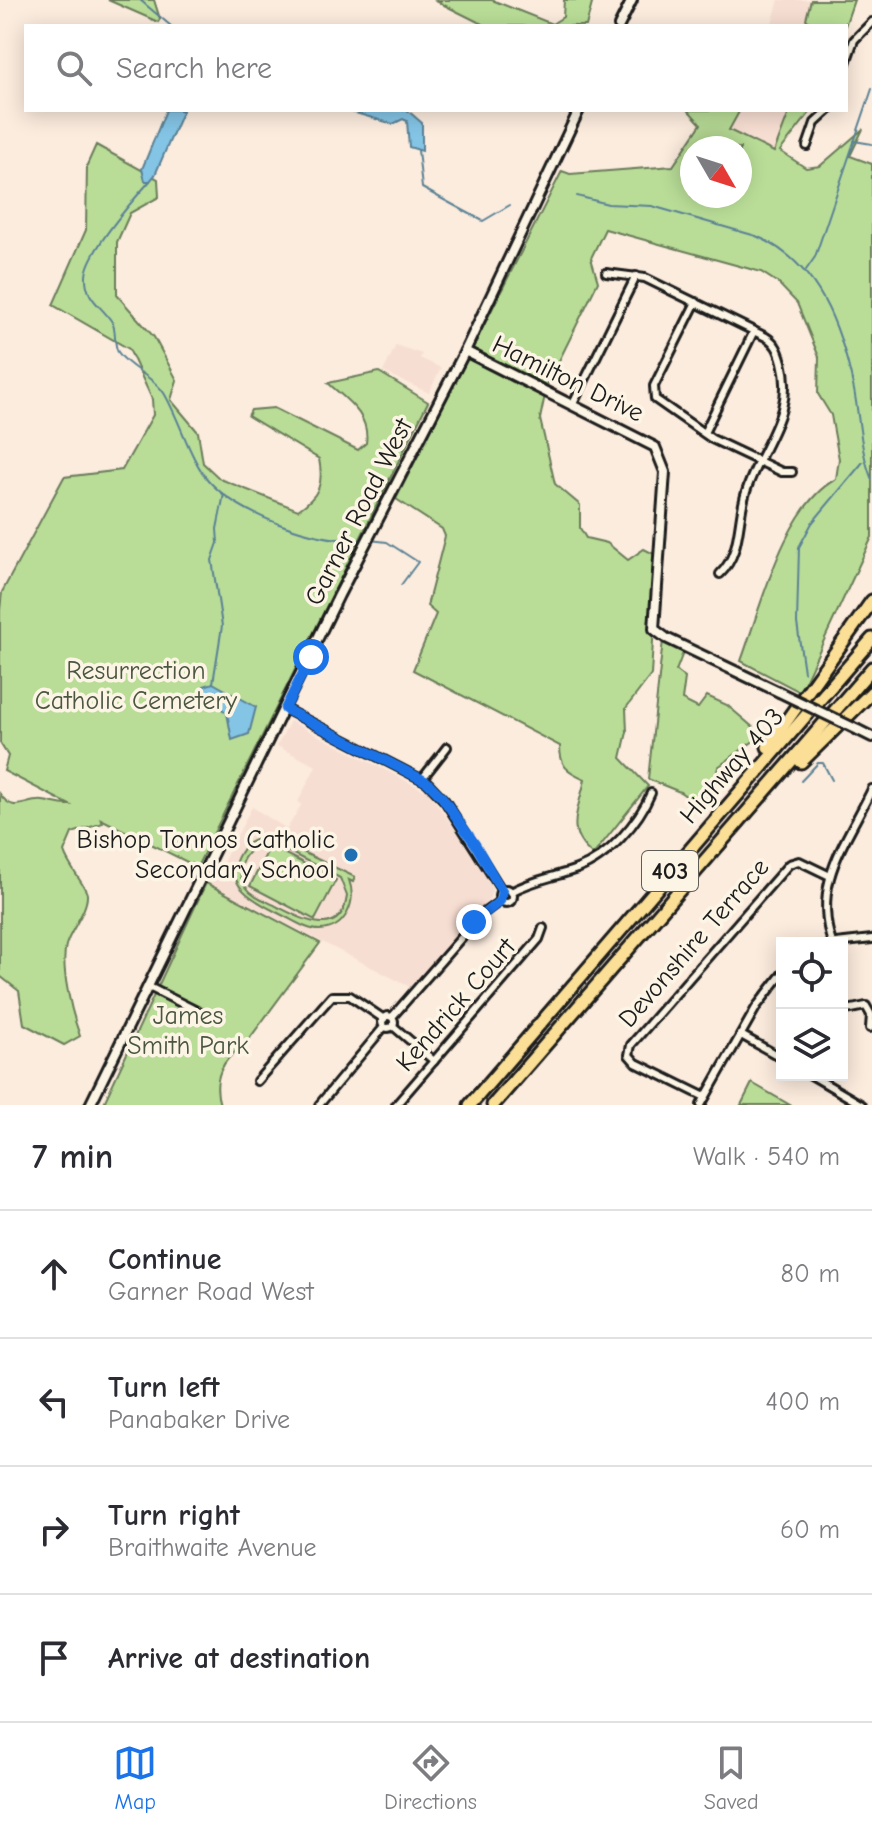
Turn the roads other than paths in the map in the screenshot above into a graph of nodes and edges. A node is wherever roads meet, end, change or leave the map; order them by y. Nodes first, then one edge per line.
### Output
1 (632, 0) edge
2 (872, 22) edge
3 (620, 24) edge
4 (848, 57) edge
5 (578, 112) edge
6 (827, 112) edge
7 (807, 146) dead end
8 (606, 273) dead end
9 (636, 276) junction
10 (696, 302) junction
11 (754, 331) junction
12 (465, 351) junction
13 (573, 404) junction
14 (704, 433) junction
15 (759, 462) junction
16 (792, 472) dead end
17 (720, 574) dead end
18 (872, 601) edge
19 (872, 639) edge
20 (872, 668) edge
21 (872, 692) edge
22 (285, 709) junction
23 (872, 737) edge
24 (447, 747) dead end
25 (422, 779) junction
26 (872, 789) edge
27 (651, 793) dead end
28 (719, 814) junction
29 (741, 821) junction
30 (830, 876) junction
31 (502, 891) junction
32 (511, 892) junction
33 (500, 901) junction
34 (543, 928) dead end
35 (832, 937) edge
36 (872, 939) edge
37 (848, 942) edge
38 (776, 983) edge
39 (147, 986) junction
40 (848, 1010) edge
41 (203, 1014) dead end
42 (392, 1017) junction
43 (384, 1019) junction
44 (393, 1026) junction
45 (384, 1027) junction
46 (870, 1028) edge
47 (741, 1035) junction
48 (776, 1055) edge
49 (434, 1061) junction
50 (257, 1081) dead end
51 (821, 1081) edge
52 (705, 1097) junction
53 (90, 1105) edge
54 (319, 1105) edge
55 (396, 1105) edge
56 (470, 1105) edge
57 (493, 1105) edge
58 (701, 1105) edge
59 (862, 1105) edge

1 - 3 main road
2 - 4 street
5 - 12 main road, Garner Road West
6 - 7 street
8 - 9 street
9 - 10 street
9 - 13 street
10 - 11 street
10 - 14 street
11 - 14 street
11 - 15 street
12 - 13 main road, Hamilton Drive
12 - 22 main road, Garner Road West
13 - 23 main road, Hamilton Drive, bridge
14 - 15 street
15 - 16 street
15 - 17 street
18 - 28 highway
19 - 28 highway, Highway 403 / 403
20 - 29 highway, Highway 403 / 403
21 - 29 highway
22 - 25 street
22 - 39 main road, Garner Road West
24 - 25 street
25 - 31 street
26 - 30 street
27 - 32 street
28 - 56 highway, Highway 403 / 403
29 - 57 highway, 403
30 - 35 street
30 - 52 street, Devonshire Terrace
31 - 32 street
31 - 33 street
32 - 33 street
33 - 42 street
34 - 49 street, Kendrick Court
36 - 37 street
38 - 47 street
39 - 41 street
39 - 53 main road, Garner Road West
40 - 46 street
42 - 43 street
42 - 44 street
43 - 45 street
43 - 50 street
44 - 45 street
44 - 49 street
45 - 54 street
47 - 48 street
47 - 52 street
49 - 55 street, Kendrick Court
51 - 59 street
52 - 58 street

